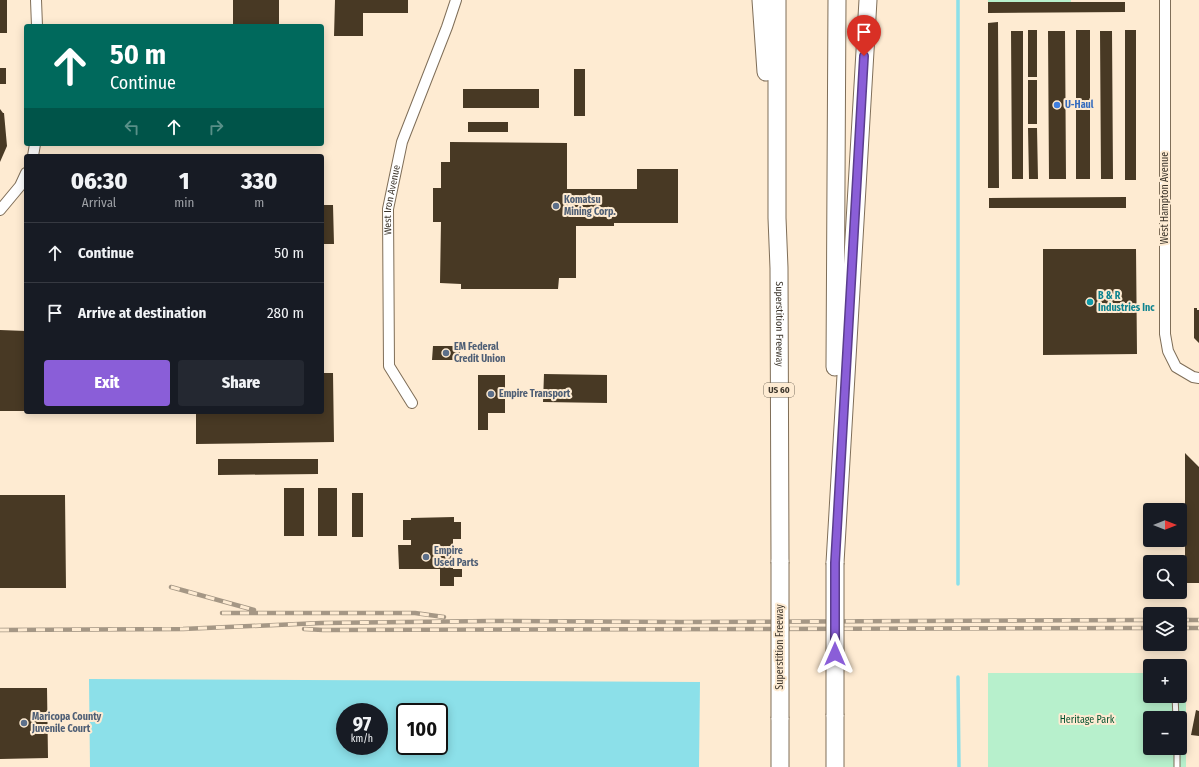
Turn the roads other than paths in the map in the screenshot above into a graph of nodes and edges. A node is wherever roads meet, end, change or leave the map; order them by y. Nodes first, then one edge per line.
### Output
1 (36, 0) edge
2 (456, 0) edge
3 (761, 0) edge
4 (777, 0) edge
5 (837, 0) edge
6 (868, 0) edge
7 (1165, 0) edge
8 (36, 24) edge
9 (24, 177) edge
10 (2, 209) edge
11 (776, 218) junction
12 (1199, 378) edge
13 (412, 403) dead end
14 (835, 563) junction
15 (1177, 755) edge
16 (780, 767) edge
17 (836, 767) edge
18 (1177, 767) edge

1 - 8 street
2 - 13 street, West Iron Avenue
3 - 11 highway
4 - 11 highway, Superstition Freeway / US 60
5 - 14 highway
6 - 14 highway
7 - 12 street, West Hampton Avenue
9 - 10 street
11 - 16 highway, Superstition Freeway / US 60, bridge
14 - 17 highway, bridge
15 - 18 lane

